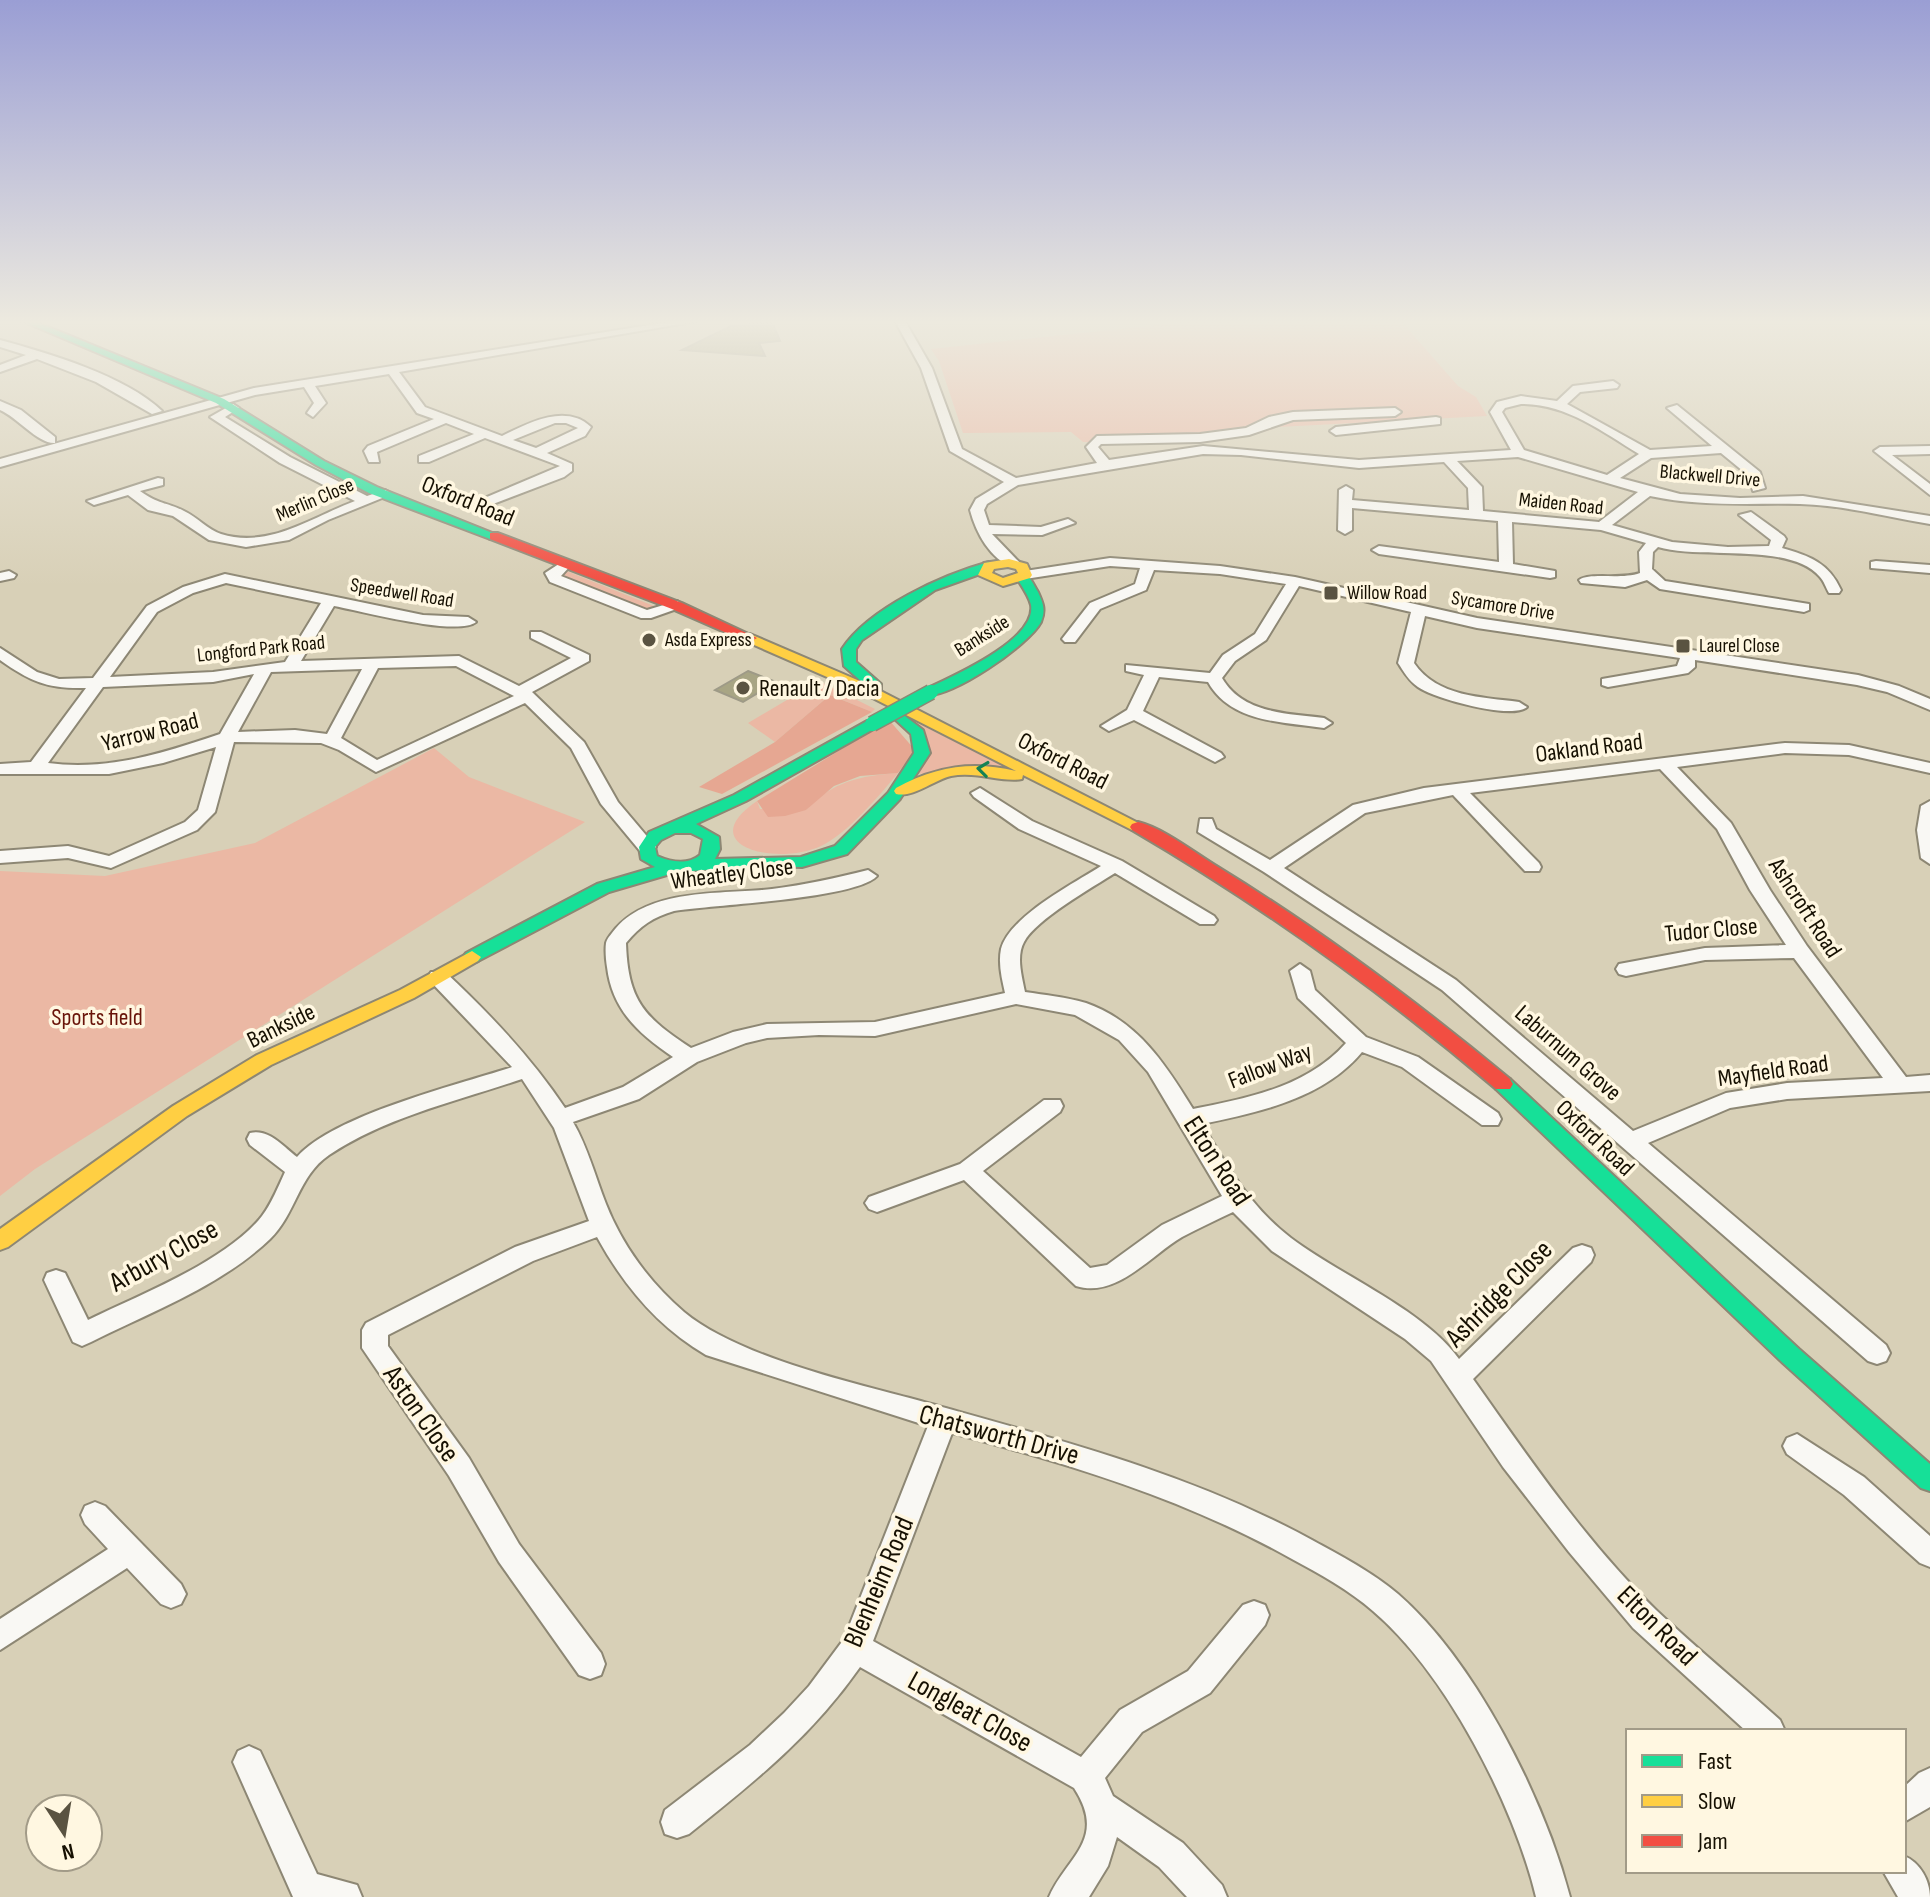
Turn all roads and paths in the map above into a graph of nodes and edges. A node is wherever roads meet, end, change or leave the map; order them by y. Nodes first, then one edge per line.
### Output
1 (223, 409) edge
2 (10, 410) edge
3 (154, 410) edge
4 (193, 410) edge
5 (224, 410) edge
6 (315, 410) edge
7 (423, 410) edge
8 (942, 410) edge
9 (1497, 410) edge
10 (1570, 410) edge
11 (1675, 410) edge
12 (1395, 412) dead end
13 (17, 413) junction
14 (313, 413) dead end
15 (0, 418) edge
16 (443, 420) junction
17 (1436, 421) dead end
18 (484, 434) junction
19 (51, 440) junction
20 (503, 440) junction
21 (1724, 449) junction
22 (1930, 450) edge
23 (536, 453) junction
24 (1519, 453) junction
25 (0, 454) edge
26 (1648, 454) junction
27 (374, 459) dead end
28 (424, 459) dead end
29 (1449, 460) junction
30 (0, 463) edge
31 (1105, 464) junction
32 (1359, 464) junction
33 (1610, 479) junction
34 (158, 482) dead end
35 (1014, 482) junction
36 (1758, 488) dead end
37 (130, 490) junction
38 (1648, 491) junction
39 (1930, 491) edge
40 (385, 494) junction
41 (94, 501) dead end
42 (366, 501) junction
43 (480, 505) dead end
44 (1476, 515) junction
45 (1746, 515) dead end
46 (1505, 518) junction
47 (1930, 520) edge
48 (1068, 523) dead end
49 (1602, 526) junction
50 (982, 529) junction
51 (1345, 530) dead end
52 (1653, 543) junction
53 (1379, 550) dead end
54 (1774, 550) junction
55 (1149, 563) junction
56 (1506, 565) junction
57 (1875, 565) dead end
58 (993, 568) junction
59 (1930, 569) edge
60 (1020, 570) junction
61 (1550, 574) dead end
62 (1648, 575) junction
63 (1586, 580) dead end
64 (1295, 581) junction
65 (1834, 590) dead end
66 (329, 602) junction
67 (1036, 604) junction
68 (1804, 607) dead end
69 (1419, 611) junction
70 (704, 618) junction
71 (468, 622) dead end
72 (536, 635) dead end
73 (857, 637) junction
74 (1070, 639) dead end
75 (833, 644) dead end
76 (812, 646) dead end
77 (0, 653) edge
78 (1688, 654) junction
79 (373, 663) junction
80 (290, 666) junction
81 (266, 667) junction
82 (1132, 668) dead end
83 (1153, 672) junction
84 (1214, 678) junction
85 (1608, 682) dead end
86 (94, 685) junction
87 (864, 688) junction
88 (523, 694) junction
89 (897, 704) junction
90 (1930, 705) edge
91 (1519, 707) dead end
92 (1134, 713) junction
93 (1324, 723) dead end
94 (1109, 726) dead end
95 (227, 737) junction
96 (332, 740) junction
97 (1215, 757) dead end
98 (1664, 763) junction
99 (36, 767) junction
100 (1930, 768) edge
101 (0, 769) edge
102 (1457, 789) junction
103 (980, 793) dead end
104 (894, 796) junction
105 (1084, 797) junction
106 (740, 798) junction
107 (1930, 806) edge
108 (622, 817) junction
109 (1206, 823) dead end
110 (669, 830) junction
111 (711, 837) junction
112 (646, 850) junction
113 (0, 857) edge
114 (1930, 858) edge
115 (759, 861) junction
116 (1115, 865) junction
117 (691, 866) junction
118 (1532, 867) dead end
119 (671, 868) junction
120 (1271, 868) junction
121 (868, 876) dead end
122 (603, 888) junction
123 (1207, 920) dead end
124 (1800, 951) junction
125 (1626, 969) dead end
126 (1300, 971) dead end
127 (438, 977) junction
128 (1016, 997) junction
129 (1358, 1042) junction
130 (689, 1057) junction
131 (526, 1070) junction
132 (1930, 1083) edge
133 (1900, 1085) junction
134 (1052, 1106) dead end
135 (560, 1118) junction
136 (1189, 1118) junction
137 (1490, 1119) dead end
138 (258, 1139) dead end
139 (1631, 1141) junction
140 (297, 1169) junction
141 (968, 1170) junction
142 (1236, 1200) junction
143 (877, 1203) dead end
144 (604, 1225) junction
145 (0, 1241) edge
146 (1582, 1255) dead end
147 (56, 1280) dead end
148 (1877, 1353) dead end
149 (1458, 1377) junction
150 (944, 1419) junction
151 (1797, 1446) dead end
152 (1930, 1480) edge
153 (95, 1515) dead end
154 (129, 1551) junction
155 (1930, 1554) edge
156 (171, 1594) dead end
157 (1254, 1615) dead end
158 (0, 1636) edge
159 (855, 1648) junction
160 (590, 1664) dead end
161 (1767, 1729) edge
162 (249, 1762) dead end
163 (1085, 1777) junction
164 (1930, 1784) edge
165 (1906, 1805) edge
166 (1103, 1808) junction
167 (677, 1822) dead end
168 (1901, 1873) edge
169 (299, 1893) edge
170 (345, 1897) edge
171 (1066, 1897) edge
172 (1210, 1897) edge
173 (1553, 1897) edge
174 (1919, 1897) edge

1 - 42 street
2 - 13 street
3 - 19 street
4 - 30 street
5 - 40 main road, Oxford Road
6 - 14 street
7 - 16 street
8 - 35 street
9 - 24 street
10 - 26 street
11 - 21 street
12 - 31 street
13 - 15 street
13 - 19 street
16 - 18 street
16 - 27 street
17 - 32 street
18 - 20 street
18 - 28 street
19 - 25 street
20 - 23 street
20 - 23 street
21 - 26 street
21 - 36 street
22 - 39 street
23 - 43 street
24 - 29 street, Blackwell Drive
24 - 33 street, Blackwell Drive
26 - 33 street
29 - 32 street, Blackwell Drive
29 - 44 street
31 - 32 street, Blackwell Drive
31 - 35 street, Blackwell Drive
33 - 38 street, Blackwell Drive
34 - 37 street
35 - 50 street
37 - 41 street
37 - 42 street, Merlin Close
38 - 47 street, Blackwell Drive
38 - 49 street
40 - 42 street, Merlin Close
40 - 70 main road, Oxford Road
44 - 46 street, Maiden Road
44 - 51 street, Maiden Road
45 - 54 street
46 - 49 street, Maiden Road
46 - 56 street
48 - 50 street
49 - 52 street, Maiden Road
50 - 58 street
52 - 54 street, Maiden Road
52 - 62 street
53 - 56 street
54 - 65 street, Maiden Road
55 - 60 street, Sycamore Drive
55 - 64 street, Sycamore Drive
55 - 74 street
56 - 61 street
57 - 59 street
58 - 60 main road
58 - 60 street
58 - 67 main road, Bankside
58 - 73 main road
60 - 67 main road, Bankside
62 - 63 street
62 - 68 street
64 - 69 street, Sycamore Drive
64 - 84 street
66 - 71 street, Speedwell Road
66 - 80 street
66 - 86 street, Speedwell Road
67 - 106 main road, Bankside, bridge
69 - 78 street, Sycamore Drive
69 - 91 street
70 - 76 main road
70 - 87 main road, Oxford Road
72 - 88 street
73 - 75 main road
73 - 89 main road
77 - 86 street, Longford Park Road
78 - 85 street
78 - 90 street, Sycamore Drive
79 - 80 street, Longford Park Road
79 - 88 street, Longford Park Road
79 - 96 street
80 - 81 street, Longford Park Road
81 - 86 street, Longford Park Road
81 - 95 street, Yarrow Road
82 - 83 street
83 - 84 street
83 - 92 street
84 - 93 street
86 - 99 street, Yarrow Road
87 - 89 main road, Oxford Road
87 - 104 main road
88 - 96 street, Yarrow Road
88 - 108 street, Longford Park Road
89 - 105 main road, Oxford Road
92 - 94 street
92 - 97 street
95 - 96 street, Yarrow Road
95 - 99 street, Yarrow Road
95 - 113 street
98 - 100 street, Oakland Road
98 - 102 street, Oakland Road
98 - 124 street, Ashcroft Road
99 - 101 street, Yarrow Road
102 - 118 street
102 - 120 street, Oakland Road
103 - 116 street
105 -> 104 main road
104 - 115 main road, Bankside
105 - 152 main road, Oxford Road
106 - 110 main road, Bankside
106 - 111 main road
107 - 114 street
108 - 110 street
108 - 112 street, Longford Park Road
109 - 120 street, Laburnum Grove
110 - 111 main road
110 - 112 main road, Bankside
111 - 115 main road
111 - 117 main road
112 - 119 main road
112 - 122 main road, Bankside
115 - 117 main road, Bankside
116 - 123 street
116 - 128 street
117 - 119 main road, Bankside
119 - 122 main road, Bankside
120 - 139 street, Laburnum Grove
121 - 130 street, Wheatley Close
122 - 127 main road, Bankside
124 - 125 street, Tudor Close
124 - 133 street, Ashcroft Road
126 - 129 street, Fallow Way
127 - 131 street, Chatsworth Drive
127 - 145 main road, Bankside
128 - 130 street, Elton Road
128 - 136 street, Elton Road
129 - 136 street, Fallow Way
129 - 137 street, Fallow Way
130 - 135 street, Elton Road
131 - 135 street, Chatsworth Drive
131 - 140 street, Arbury Close
132 - 133 street, Mayfield Road
133 - 139 street, Mayfield Road
134 - 141 street
135 - 144 street, Chatsworth Drive
136 - 142 street, Elton Road
138 - 140 street
139 - 148 street, Laburnum Grove
140 - 147 street, Arbury Close
141 - 142 street
141 - 143 street
142 - 149 street, Elton Road
144 - 150 street, Chatsworth Drive
144 - 160 street, Aston Close
146 - 149 street, Ashridge Close
149 - 161 street, Elton Road
150 - 159 street, Blenheim Road
150 - 173 street, Chatsworth Drive
151 - 155 street
153 - 154 street
154 - 156 street
154 - 158 street
157 - 163 street
159 - 163 street, Longleat Close
159 - 167 street, Blenheim Road
162 - 169 street
163 - 166 street
164 - 165 street
166 - 171 street
166 - 172 street
168 - 174 street
169 - 170 street

